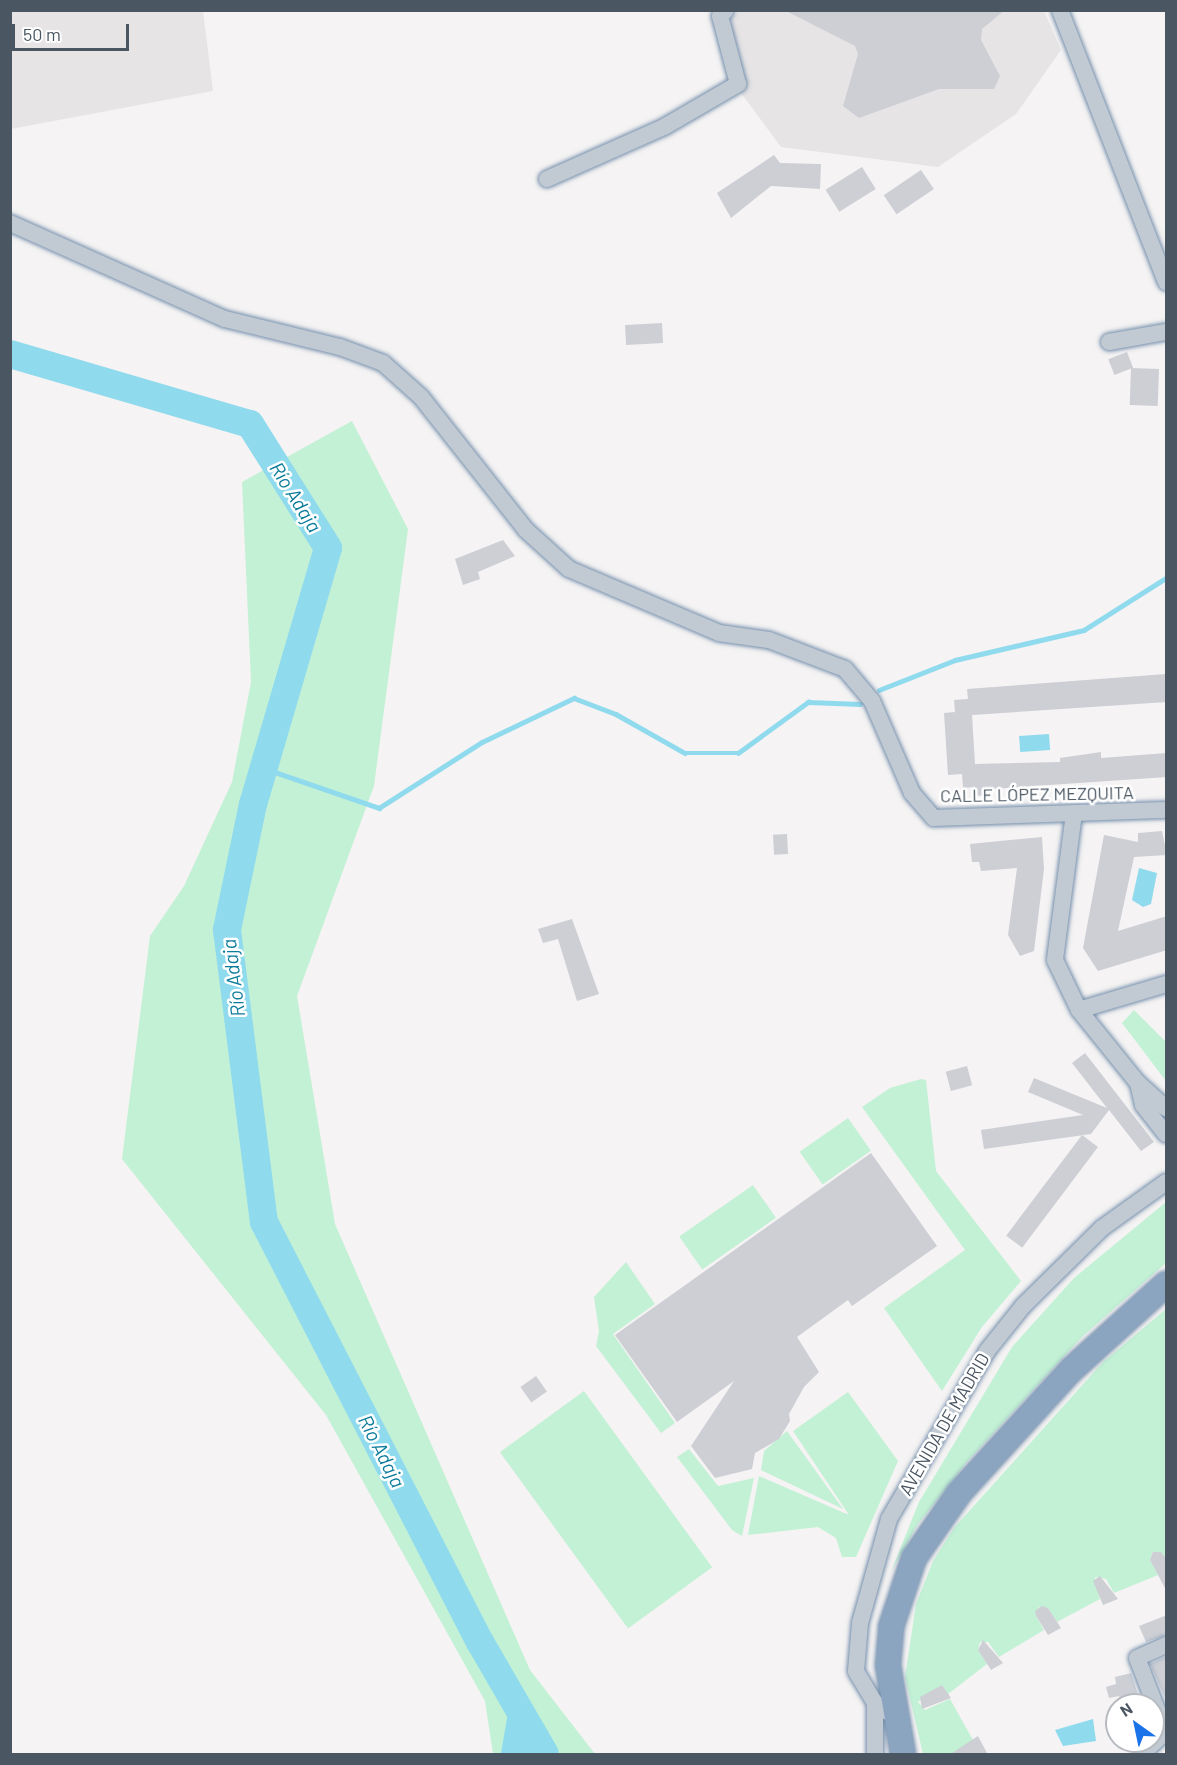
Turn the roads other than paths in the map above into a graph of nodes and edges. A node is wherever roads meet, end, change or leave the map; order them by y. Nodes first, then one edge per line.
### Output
1 (726, 10) edge
2 (1060, 10) edge
3 (547, 179) dead end
4 (10, 223) edge
5 (1167, 282) edge
6 (1167, 332) edge
7 (1109, 342) dead end
8 (1167, 810) edge
9 (1074, 813) junction
10 (1167, 984) edge
11 (1079, 1010) junction
12 (1138, 1083) junction
13 (1167, 1108) edge
14 (1167, 1134) edge
15 (1165, 1182) edge
16 (1167, 1284) edge
17 (1167, 1645) edge
18 (885, 1709) junction
19 (1166, 1732) edge
20 (875, 1755) edge
21 (903, 1755) edge
22 (1142, 1755) edge

1 - 3 street
2 - 5 street
4 - 9 street, CALLE LÓPEZ MEZQUITA
6 - 7 street
8 - 9 street, CALLE LÓPEZ MEZQUITA
9 - 11 street
10 - 11 street
11 - 12 street
12 - 13 street
12 - 14 street
15 - 18 street, AVENIDA DE MADRID
16 - 18 highway, AVENIDA DE MADRID
17 - 19 street
18 - 20 street
18 - 21 highway, AVENIDA DE MADRID
19 - 22 street

